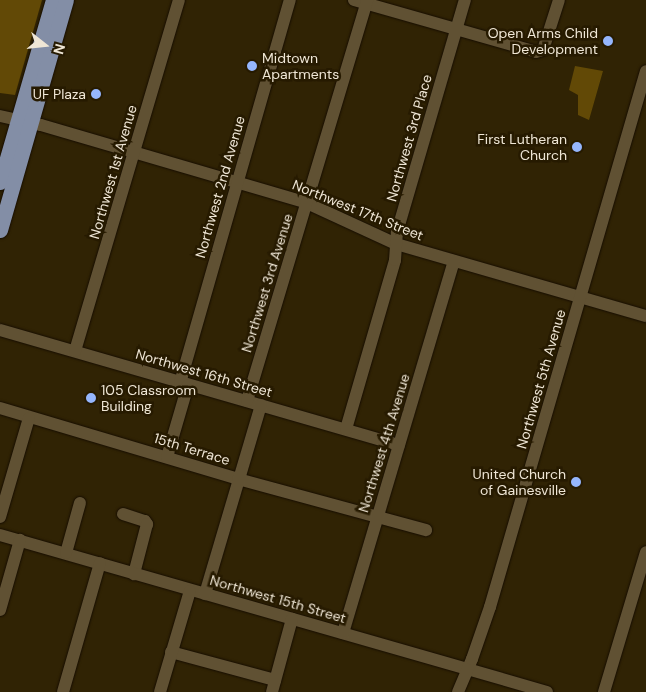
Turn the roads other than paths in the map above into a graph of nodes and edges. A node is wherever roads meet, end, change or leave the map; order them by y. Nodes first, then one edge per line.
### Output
1 (53, 0) edge
2 (66, 0) edge
3 (179, 0) edge
4 (290, 0) edge
5 (465, 0) edge
6 (559, 0) edge
7 (362, 1) edge
8 (456, 29) junction
9 (646, 71) edge
10 (0, 116) edge
11 (24, 122) junction
12 (134, 152) junction
13 (0, 182) edge
14 (236, 184) junction
15 (307, 203) junction
16 (0, 230) edge
17 (396, 244) junction
18 (454, 261) junction
19 (580, 297) junction
20 (646, 316) edge
21 (0, 330) edge
22 (75, 351) junction
23 (184, 384) junction
24 (247, 401) junction
25 (261, 406) junction
26 (0, 408) edge
27 (29, 418) junction
28 (346, 429) junction
29 (399, 445) junction
30 (167, 457) junction
31 (238, 479) junction
32 (80, 503) dead end
33 (123, 514) dead end
34 (377, 516) junction
35 (0, 517) edge
36 (426, 530) dead end
37 (0, 535) edge
38 (20, 540) junction
39 (646, 552) edge
40 (66, 554) junction
41 (100, 564) junction
42 (134, 574) junction
43 (190, 591) junction
44 (205, 594) junction
45 (0, 610) edge
46 (292, 619) junction
47 (343, 633) junction
48 (171, 652) junction
49 (467, 670) junction
50 (274, 686) edge
51 (63, 692) edge
52 (160, 692) edge
53 (458, 692) edge
54 (547, 692) edge
55 (604, 692) edge

1 - 11 main road
2 - 11 main road
3 - 12 street, Northwest 1st Avenue
4 - 14 street, Northwest 2nd Avenue
5 - 8 street, Northwest 3rd Place
6 - 8 street
7 - 8 street
7 - 15 street, Northwest 3rd Avenue
8 - 17 street, Northwest 3rd Place
9 - 19 street, Northwest 5th Avenue
10 - 11 street, Northwest 17th Street
11 - 12 street, Northwest 17th Street
11 - 13 main road
11 - 16 main road
12 - 14 street, Northwest 17th Street
12 - 22 street, Northwest 1st Avenue
14 - 15 street, Northwest 17th Street
14 - 23 street, Northwest 2nd Avenue
15 - 17 street, Northwest 17th Street
15 - 24 street, Northwest 3rd Avenue
17 - 18 street, Northwest 17th Street
17 - 28 street, Northwest 3rd Place
18 - 19 street, Northwest 17th Street
18 - 29 street, Northwest 4th Avenue
19 - 20 street, Northwest 17th Street
19 - 49 street, Northwest 5th Avenue
21 - 22 street, Northwest 16th Street
22 - 23 street, Northwest 16th Street
23 - 24 street, Northwest 16th Street
23 - 30 street, Northwest 2nd Avenue
24 - 25 street, Northwest 16th Street
25 - 28 street, Northwest 16th Street
25 - 31 street
26 - 27 street, 15th Terrace
27 - 30 street, 15th Terrace
27 - 35 street
28 - 29 street, Northwest 16th Street
29 - 34 street, Northwest 4th Avenue
30 - 31 street, 15th Terrace
31 - 34 street, 15th Terrace
31 - 44 street
32 - 40 street
33 - 42 street
34 - 36 street, 15th Terrace
34 - 47 street, Northwest 4th Avenue
37 - 38 street, Northwest 15th Street
38 - 40 street, Northwest 15th Street
38 - 45 street
39 - 55 street
40 - 41 street, Northwest 15th Street
41 - 42 street, Northwest 15th Street
41 - 51 street
42 - 43 street, Northwest 15th Street
43 - 44 street, Northwest 15th Street
43 - 48 street
44 - 46 street, Northwest 15th Street
46 - 47 street, Northwest 15th Street
46 - 50 street
47 - 49 street, Northwest 15th Street
48 - 50 street
48 - 52 street
49 - 53 street, Northwest 5th Avenue
49 - 54 street, Northwest 15th Street

